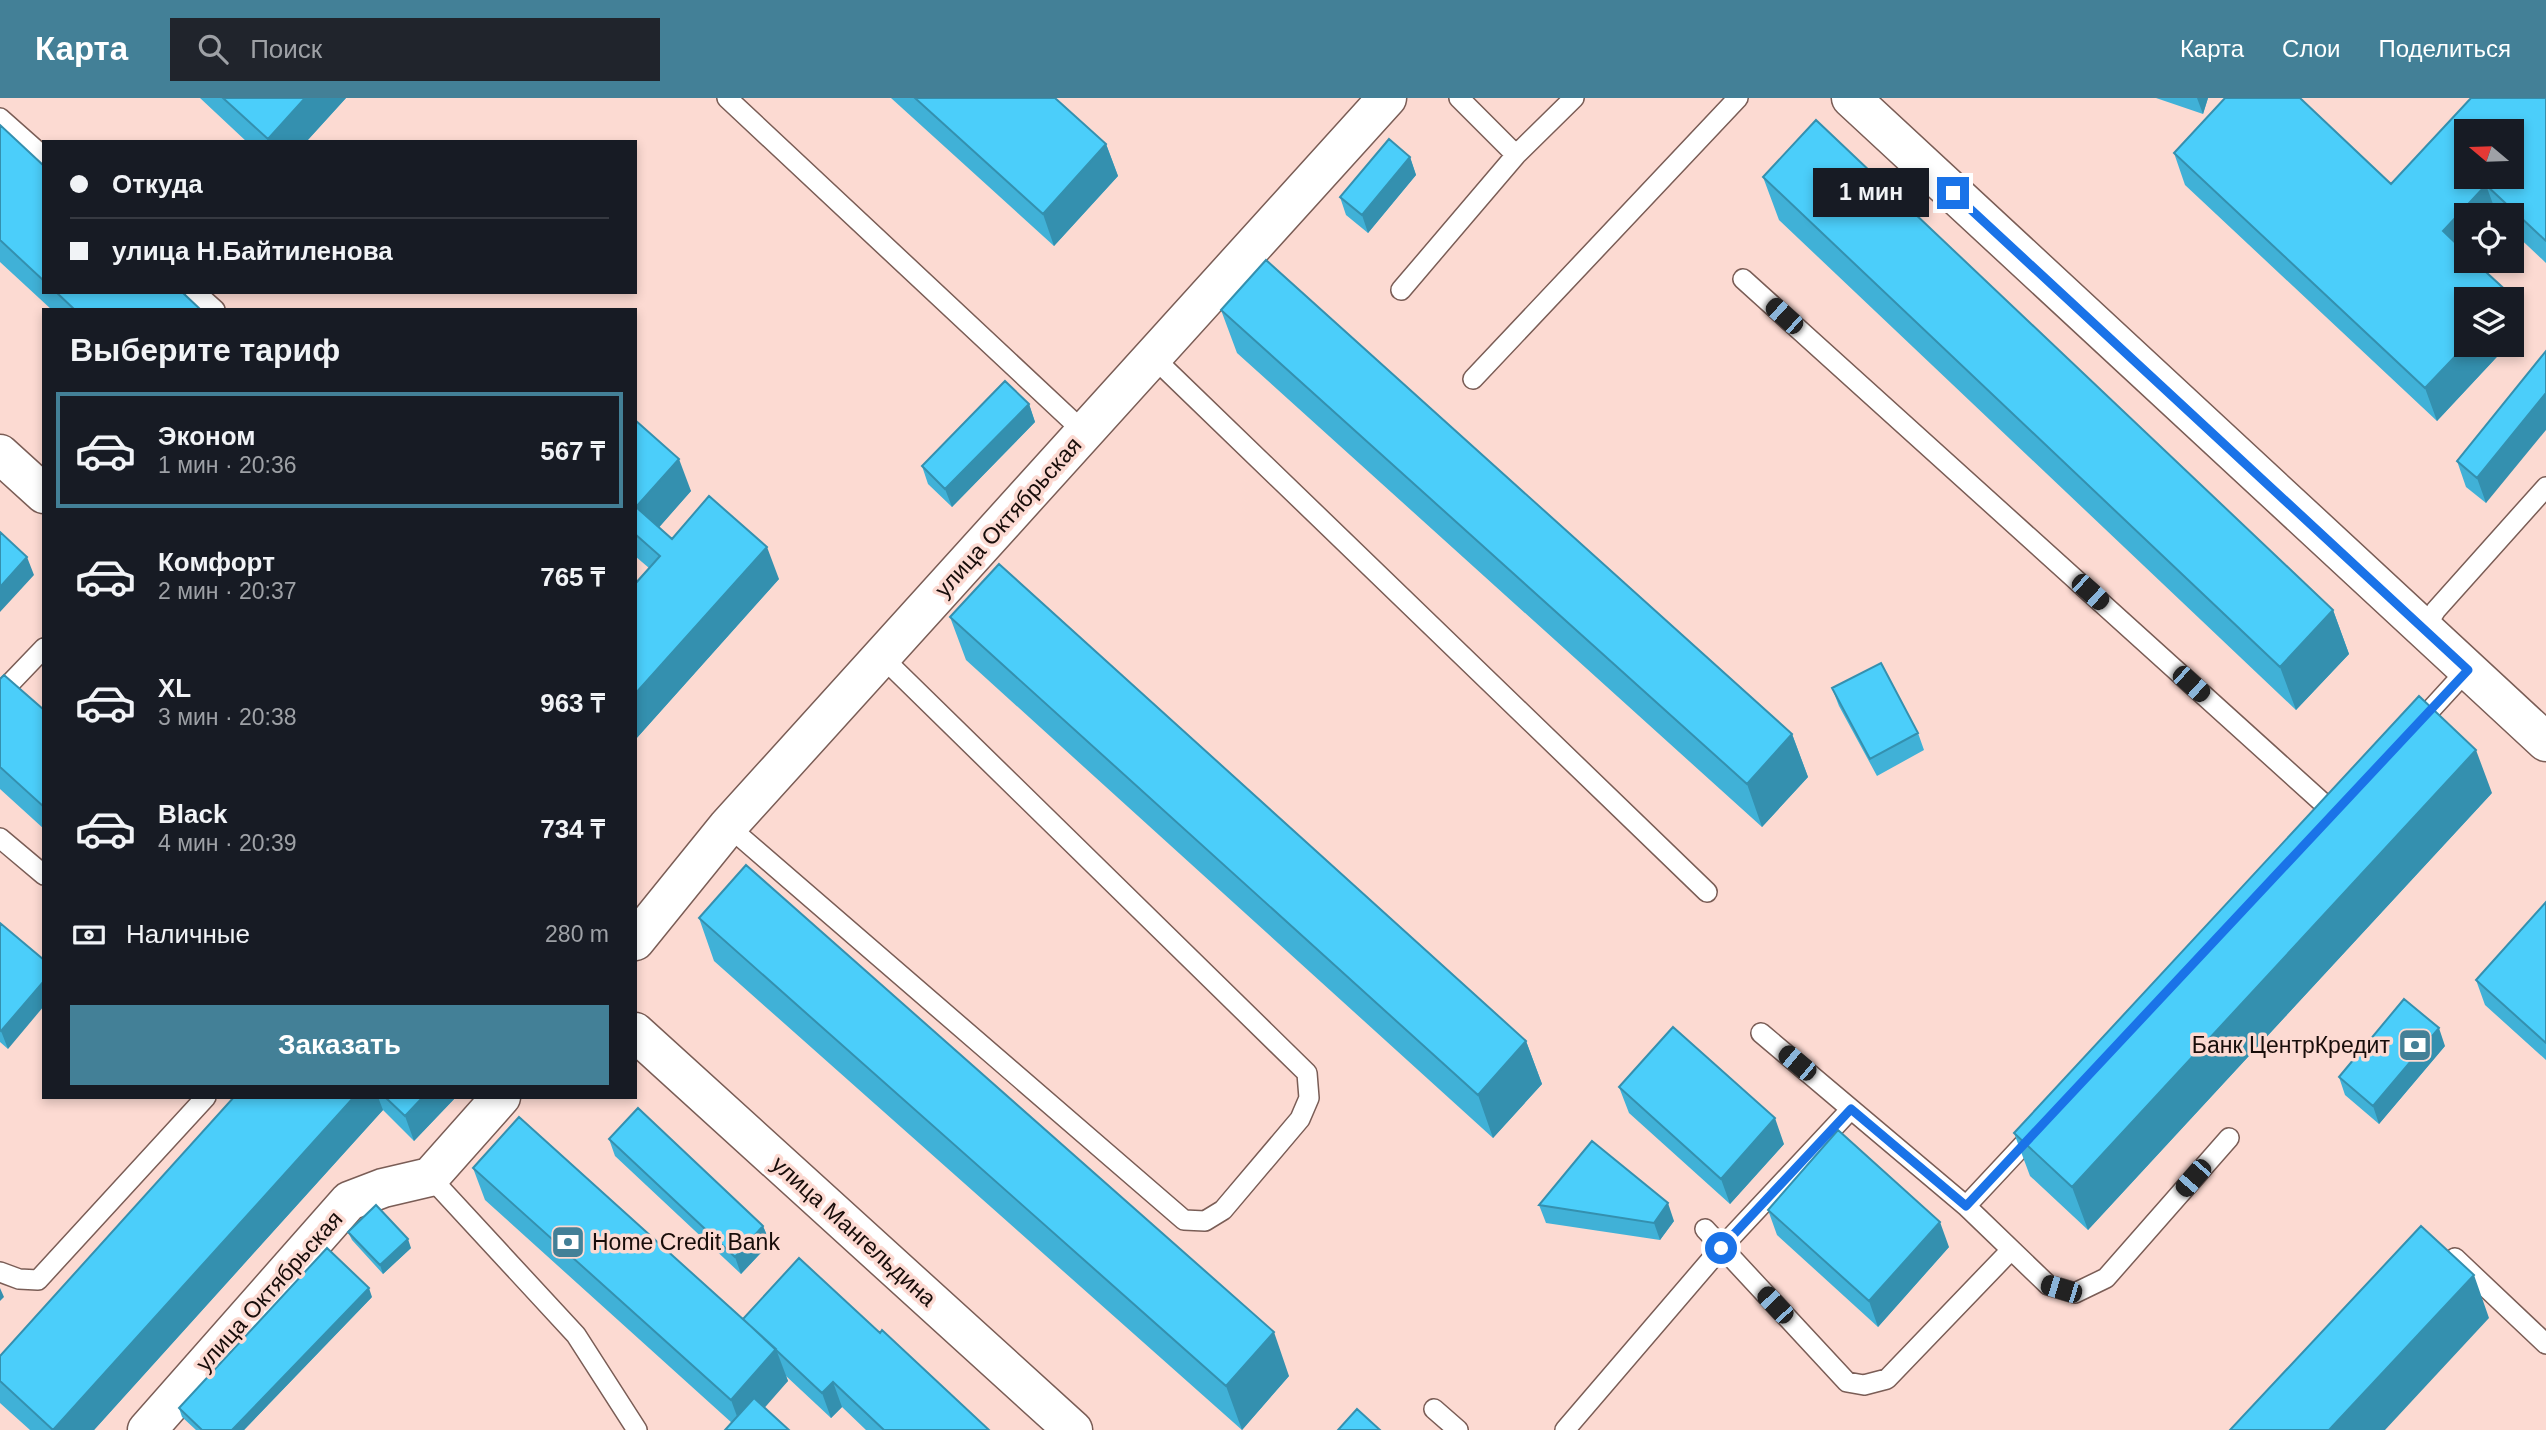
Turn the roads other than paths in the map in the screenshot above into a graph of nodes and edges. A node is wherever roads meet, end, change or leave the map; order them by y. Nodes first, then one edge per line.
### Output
1 (727, 98) edge
2 (1387, 98) edge
3 (1459, 98) edge
4 (1574, 98) edge
5 (1738, 98) edge
6 (1851, 98) edge
7 (0, 118) edge
8 (42, 155) edge
9 (1516, 155) junction
10 (1743, 279) dead end
11 (1401, 290) dead end
12 (197, 294) edge
13 (213, 308) edge
14 (1153, 357) junction
15 (1473, 379) dead end
16 (1085, 433) junction
17 (1, 457) edge
18 (2546, 487) edge
19 (42, 492) edge
20 (2424, 629) junction
21 (42, 650) edge
22 (881, 656) junction
23 (2468, 670) junction
24 (0, 694) edge
25 (2401, 741) edge
26 (2546, 742) edge
27 (2334, 813) edge
28 (728, 826) junction
29 (0, 838) edge
30 (42, 873) edge
31 (1707, 892) dead end
32 (637, 939) edge
33 (1760, 1033) dead end
34 (637, 1034) edge
35 (204, 1099) edge
36 (498, 1099) edge
37 (1851, 1109) junction
38 (2051, 1115) edge
39 (2229, 1138) dead end
40 (430, 1177) junction
41 (1966, 1206) junction
42 (1705, 1229) dead end
43 (2441, 1245) edge
44 (1721, 1248) junction
45 (2011, 1250) junction
46 (0, 1272) edge
47 (2546, 1344) edge
48 (1434, 1409) dead end
49 (159, 1426) edge
50 (637, 1430) edge
51 (1073, 1430) edge
52 (1458, 1430) edge
53 (1564, 1430) edge

1 - 16 lane
2 - 14 street, улица Октябрьская
3 - 9 lane
4 - 9 lane
5 - 15 lane
6 - 20 street
7 - 8 lane
9 - 11 lane
10 - 27 lane
12 - 13 lane
14 - 16 street, улица Октябрьская
14 - 31 lane
16 - 22 street, улица Октябрьская
17 - 19 street
18 - 20 lane
20 - 23 street
21 - 24 lane
22 - 28 street, улица Октябрьская
22 - 28 lane
23 - 25 lane
23 - 26 street
28 - 32 street, улица Октябрьская
29 - 30 lane
33 - 37 lane
34 - 51 street, улица Мангельдина
35 - 46 lane
36 - 40 street
37 - 41 lane
37 - 44 lane
38 - 41 lane
39 - 45 lane
40 - 49 street, улица Октябрьская
40 - 50 lane
41 - 45 lane
42 - 44 lane
43 - 47 lane
44 - 45 lane
44 - 53 lane
48 - 52 lane

